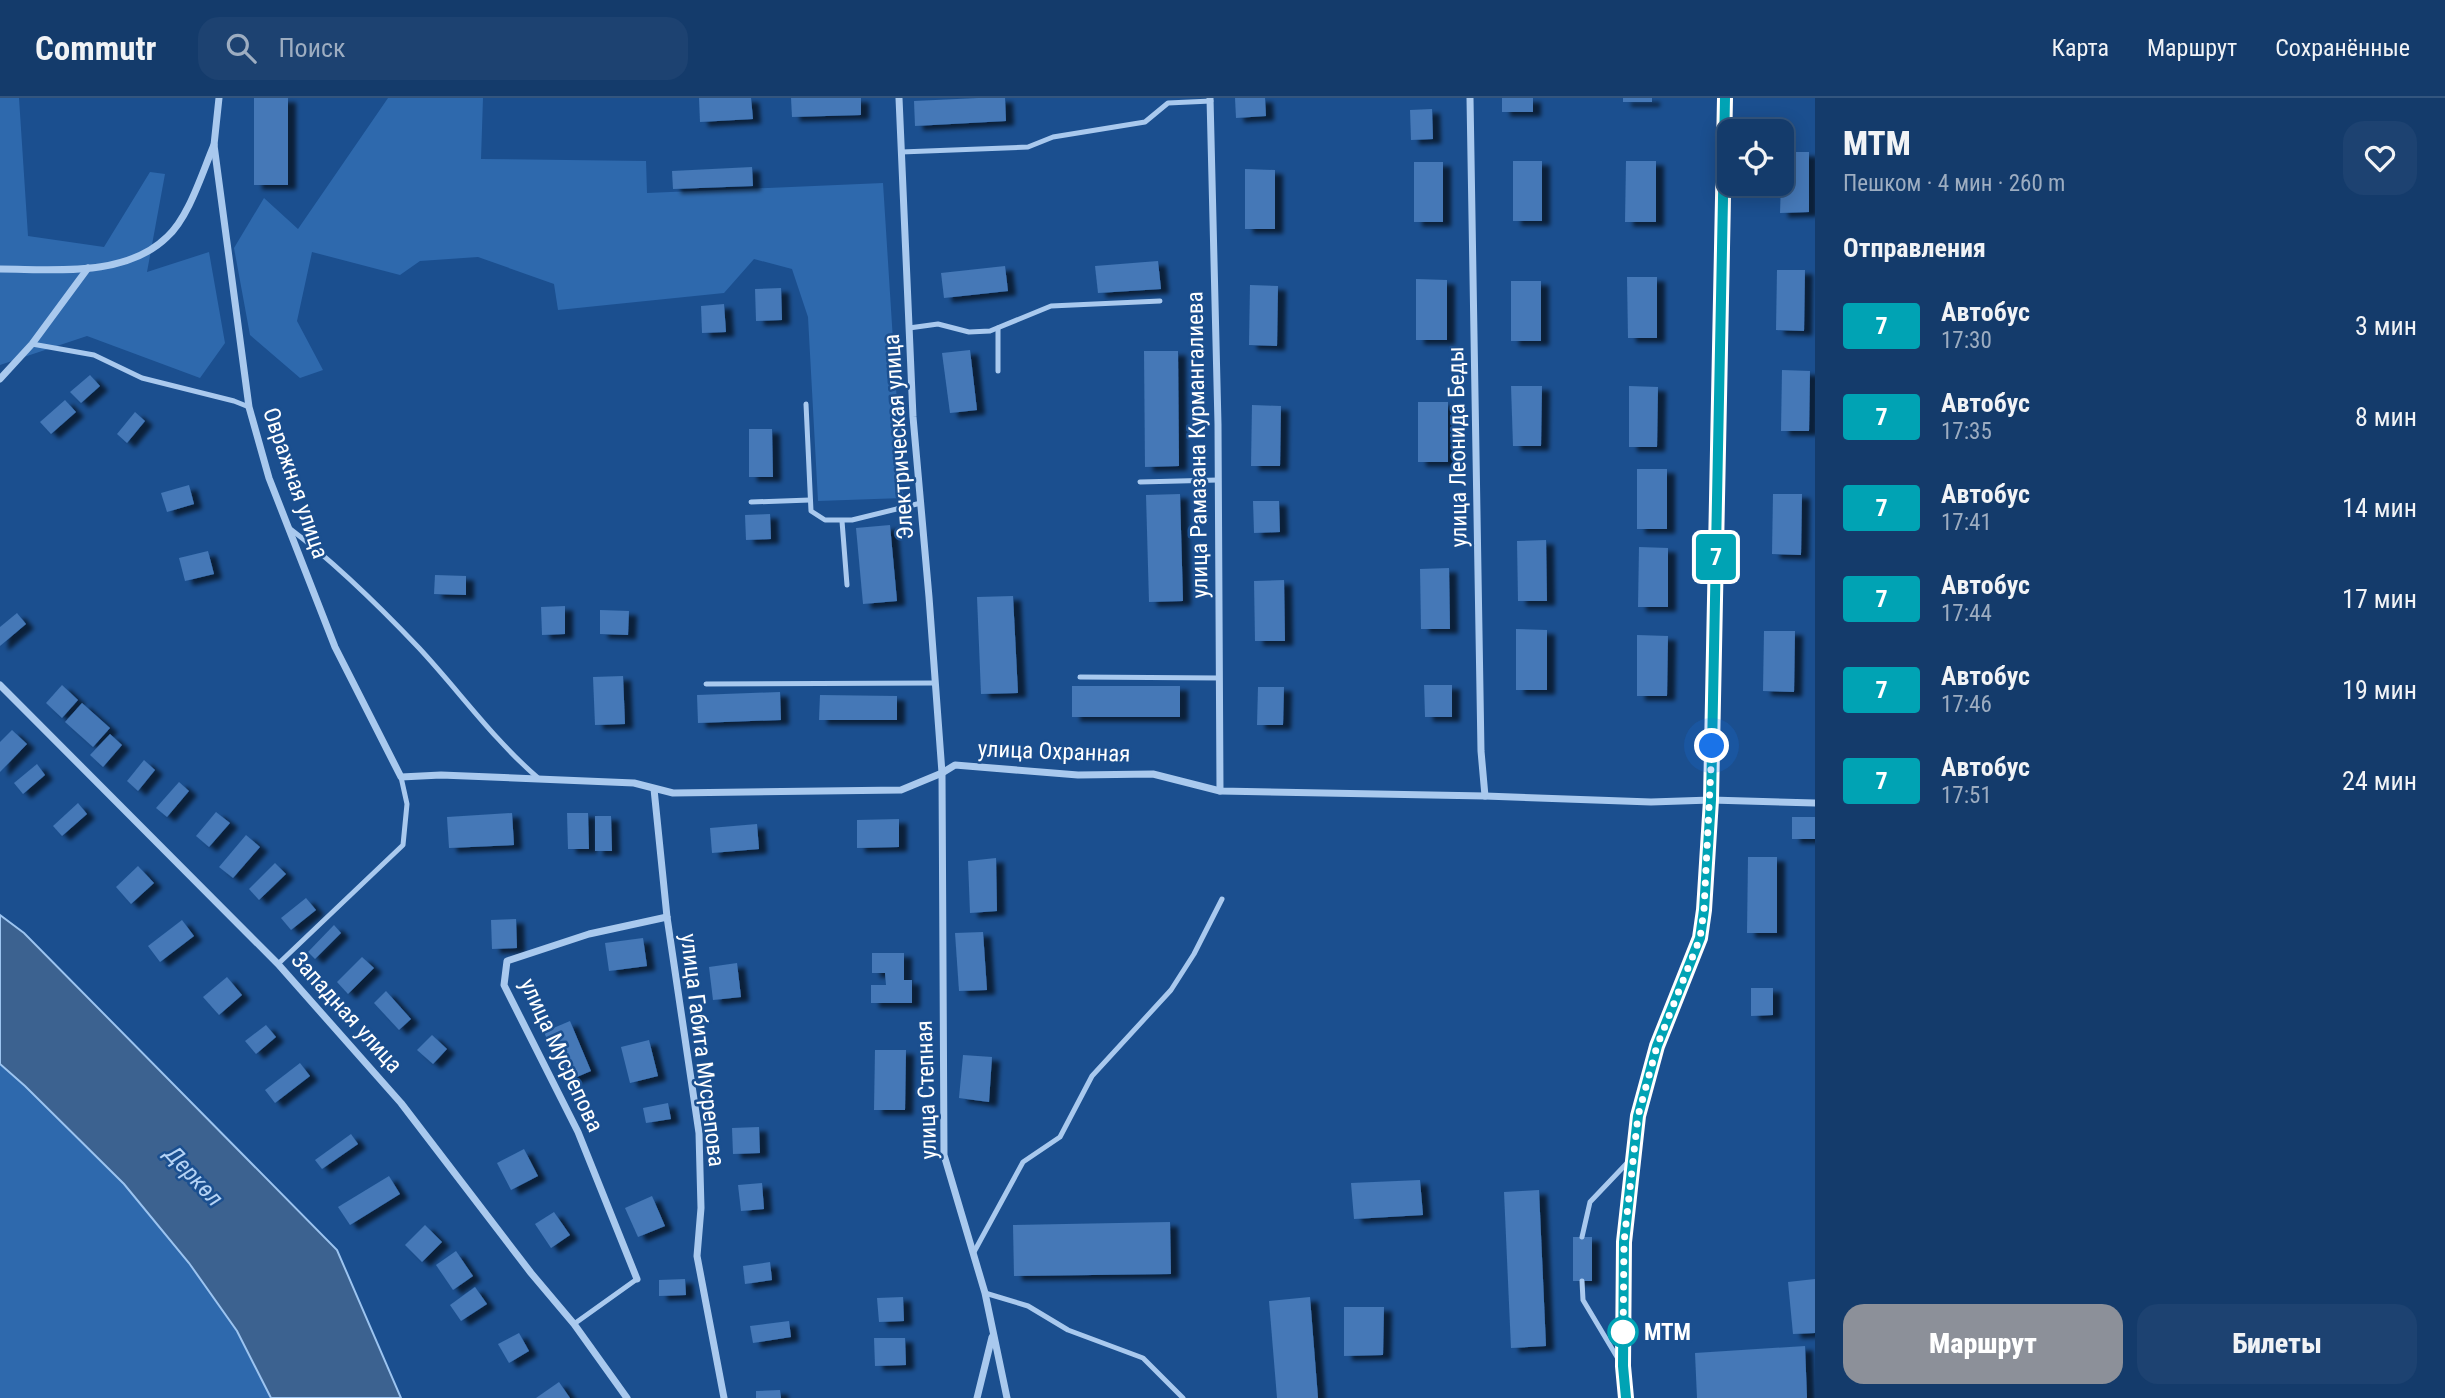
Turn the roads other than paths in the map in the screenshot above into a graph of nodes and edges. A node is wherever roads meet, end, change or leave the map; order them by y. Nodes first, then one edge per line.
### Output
1 (219, 98) edge
2 (899, 98) edge
3 (1470, 98) edge
4 (1725, 98) edge
5 (1210, 100) edge
6 (214, 145) junction
7 (901, 152) junction
8 (88, 268) junction
9 (0, 269) edge
10 (1160, 301) dead end
11 (909, 328) junction
12 (998, 328) junction
13 (32, 344) junction
14 (998, 371) dead end
15 (0, 379) edge
16 (806, 404) dead end
17 (249, 407) junction
18 (1218, 480) junction
19 (1140, 482) dead end
20 (810, 500) junction
21 (751, 502) dead end
22 (921, 503) junction
23 (842, 521) junction
24 (289, 528) junction
25 (847, 585) dead end
26 (1080, 677) dead end
27 (1219, 678) junction
28 (934, 683) junction
29 (706, 684) dead end
30 (0, 685) edge
31 (942, 774) junction
32 (401, 778) junction
33 (541, 781) junction
34 (654, 789) junction
35 (1220, 791) junction
36 (1485, 796) junction
37 (1711, 800) junction
38 (1815, 803) edge
39 (1222, 899) dead end
40 (667, 917) junction
41 (278, 964) junction
42 (1632, 1159) junction
43 (1582, 1237) dead end
44 (974, 1252) junction
45 (637, 1279) joint
46 (1582, 1281) dead end
47 (985, 1293) junction
48 (574, 1324) junction
49 (993, 1332) junction
50 (1623, 1366) junction
51 (627, 1398) edge
52 (724, 1398) edge
53 (977, 1398) edge
54 (1007, 1398) edge
55 (1183, 1398) edge
56 (1626, 1398) edge

1 - 6 street, Овражная улица
2 - 7 street, Электрическая улица
3 - 36 street, улица Леонида Беды
4 - 37 street
5 - 7 lane
5 - 18 street, улица Рамазана Курмангалиева
6 - 8 street
6 - 17 street, Овражная улица
7 - 11 street, Электрическая улица
8 - 9 street
8 - 13 street
10 - 12 lane
11 - 12 lane
11 - 22 street, Электрическая улица
12 - 14 lane
13 - 15 street
13 - 17 lane
16 - 20 lane
17 - 24 street, Овражная улица
18 - 19 lane
18 - 27 street, улица Рамазана Курмангалиева
20 - 21 lane
20 - 23 lane
22 - 23 lane
22 - 28 street, Электрическая улица
23 - 25 lane
24 - 32 street, Овражная улица
24 - 33 lane
26 - 27 lane
27 - 35 street, улица Рамазана Курмангалиева
28 - 29 lane
28 - 31 street, Электрическая улица
30 - 41 street, Западная улица
31 - 34 street, улица Охранная
31 - 35 street, улица Охранная
31 - 44 street, улица Степная
32 - 33 street, улица Охранная
32 - 41 lane
33 - 34 street, улица Охранная
34 - 40 street, улица Габита Мусрепова
35 - 36 street, улица Охранная
36 - 37 street, улица Охранная
37 - 38 street, улица Охранная
37 - 42 street
39 - 44 lane
40 - 45 street, улица Мусрепова
40 - 52 street, улица Габита Мусрепова
41 - 48 street, Западная улица
42 - 43 lane
42 - 50 street
44 - 47 street, улица Степная
45 - 48 lane
46 - 50 lane
47 - 49 street, улица Степная
47 - 55 lane
48 - 51 street, Западная улица
49 - 53 street
49 - 54 street, улица Степная
50 - 56 street

